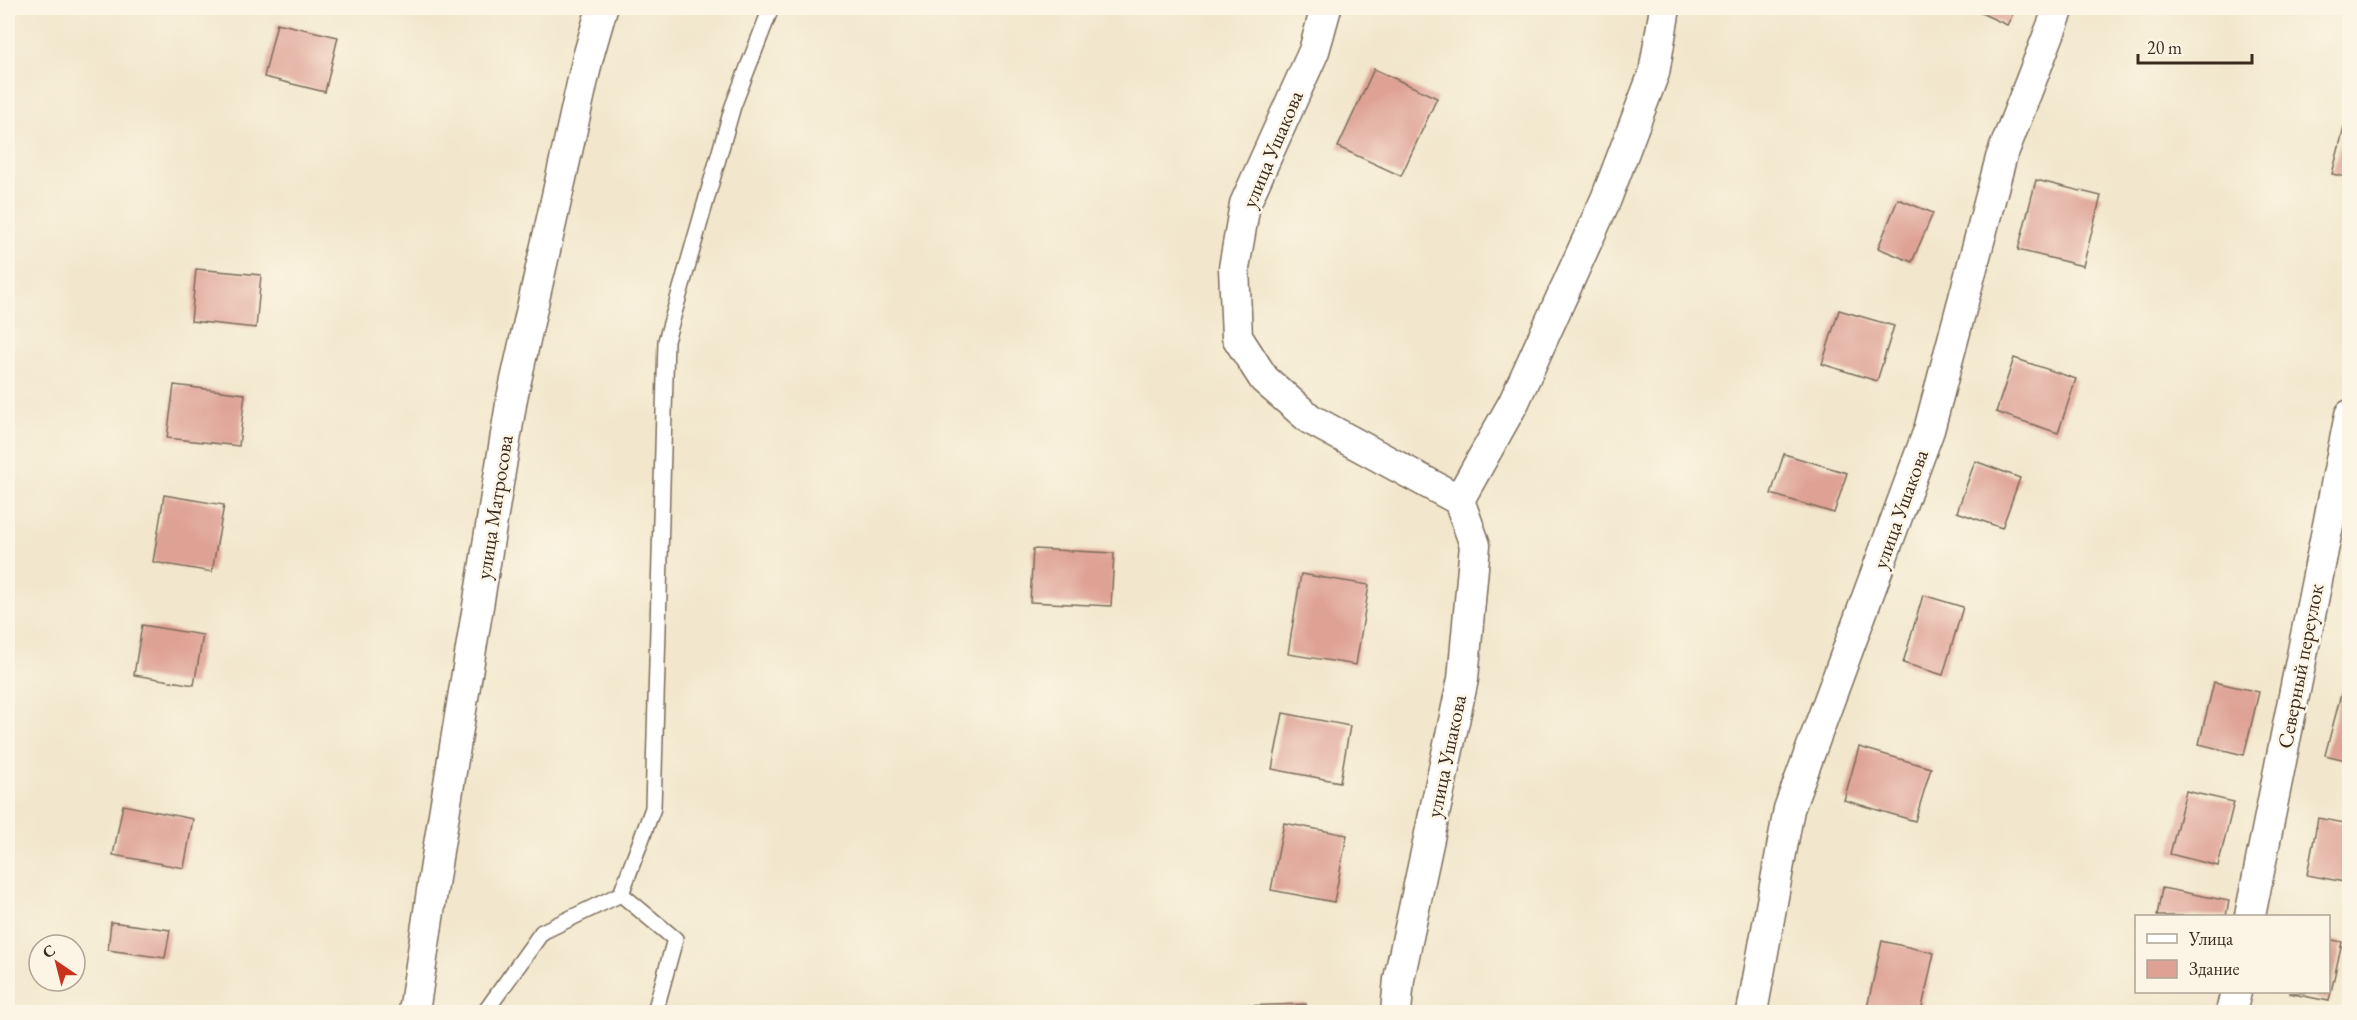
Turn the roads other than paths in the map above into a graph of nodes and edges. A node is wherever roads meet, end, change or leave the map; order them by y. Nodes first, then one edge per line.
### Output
1 (602, 8) edge
2 (771, 8) edge
3 (1326, 8) edge
4 (1665, 8) edge
5 (2059, 8) edge
6 (2349, 416) edge
7 (1459, 501) junction
8 (621, 894) junction
9 (2250, 915) edge
10 (2236, 993) edge
11 (414, 1012) edge
12 (485, 1012) edge
13 (655, 1012) edge
14 (1396, 1012) edge
15 (1752, 1012) edge
16 (2231, 1012) edge

1 - 11 street, улица Матросова
2 - 8 lane
3 - 7 street, улица Ушакова
4 - 7 street
5 - 15 street, улица Ушакова
6 - 9 street, Северный переулок
7 - 14 street, улица Ушакова
8 - 12 lane
8 - 13 lane
10 - 16 street

